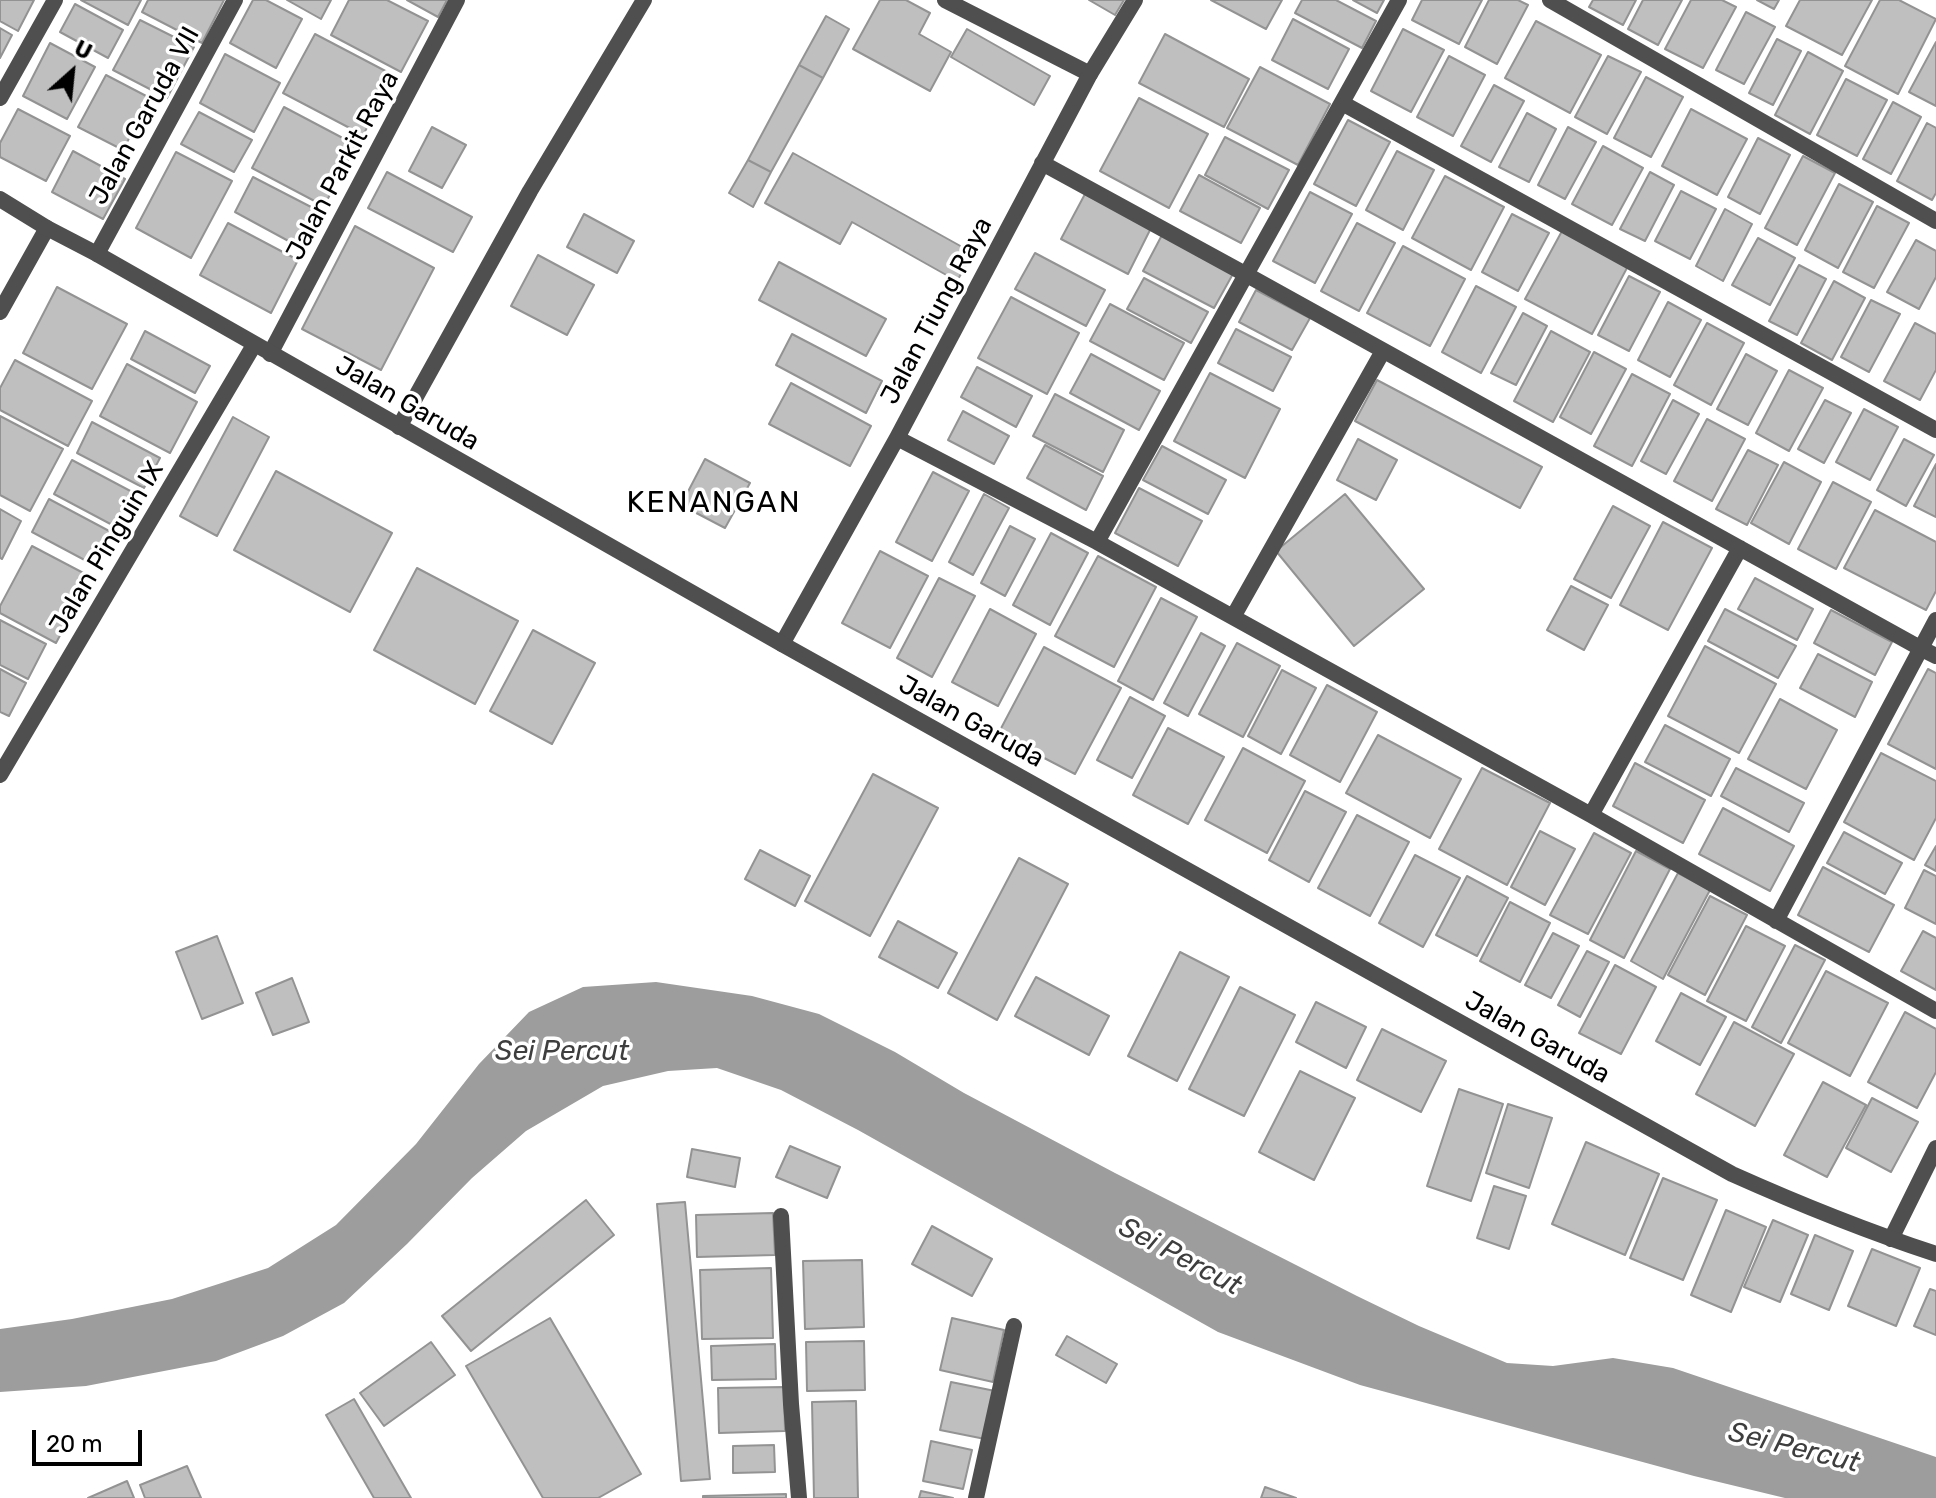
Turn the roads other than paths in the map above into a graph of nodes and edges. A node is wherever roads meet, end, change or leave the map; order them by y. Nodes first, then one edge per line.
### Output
1 (55, 0) edge
2 (235, 0) edge
3 (457, 0) edge
4 (644, 0) edge
5 (945, 0) edge
6 (1135, 0) edge
7 (1399, 0) edge
8 (1550, 0) edge
9 (1090, 74) junction
10 (0, 98) edge
11 (1342, 103) junction
12 (1042, 163) junction
13 (0, 199) edge
14 (1936, 221) edge
15 (47, 228) junction
16 (97, 254) junction
17 (1247, 275) junction
18 (0, 312) edge
19 (254, 345) junction
20 (1383, 351) junction
21 (270, 354) junction
22 (399, 427) junction
23 (1936, 430) edge
24 (897, 438) junction
25 (1097, 542) junction
26 (1740, 548) junction
27 (1233, 617) junction
28 (1936, 620) edge
29 (782, 644) junction
30 (1920, 648) junction
31 (1936, 656) edge
32 (0, 775) edge
33 (1591, 815) junction
34 (1776, 921) junction
35 (1936, 1011) edge
36 (1936, 1148) edge
37 (781, 1216) dead end
38 (1891, 1239) junction
39 (1936, 1254) edge
40 (1014, 1326) dead end
41 (799, 1498) edge
42 (976, 1498) edge

1 - 10 street
2 - 16 street, Jalan Garuda VII
3 - 21 street, Jalan Parkit Raya
4 - 22 street
5 - 9 street
6 - 9 street, Jalan Tiung Raya
7 - 11 street
8 - 14 street
9 - 12 street, Jalan Tiung Raya
11 - 17 street
11 - 23 street
12 - 17 street
12 - 24 street, Jalan Tiung Raya
13 - 15 street, Jalan Garuda
15 - 16 street, Jalan Garuda
15 - 18 street
16 - 19 street, Jalan Garuda
17 - 20 street
17 - 25 street
19 - 21 street, Jalan Garuda
19 - 32 street, Jalan Pinguin IX
20 - 26 street
20 - 27 street
21 - 22 street, Jalan Garuda
22 - 29 street, Jalan Garuda
24 - 25 street
24 - 29 street, Jalan Tiung Raya
25 - 27 street
26 - 30 street
26 - 33 street
27 - 33 street
28 - 30 street
29 - 38 street, Jalan Garuda
30 - 31 street
30 - 34 street
33 - 34 street
34 - 35 street
36 - 38 street
37 - 41 street
38 - 39 street, Jalan Garuda
40 - 42 street

